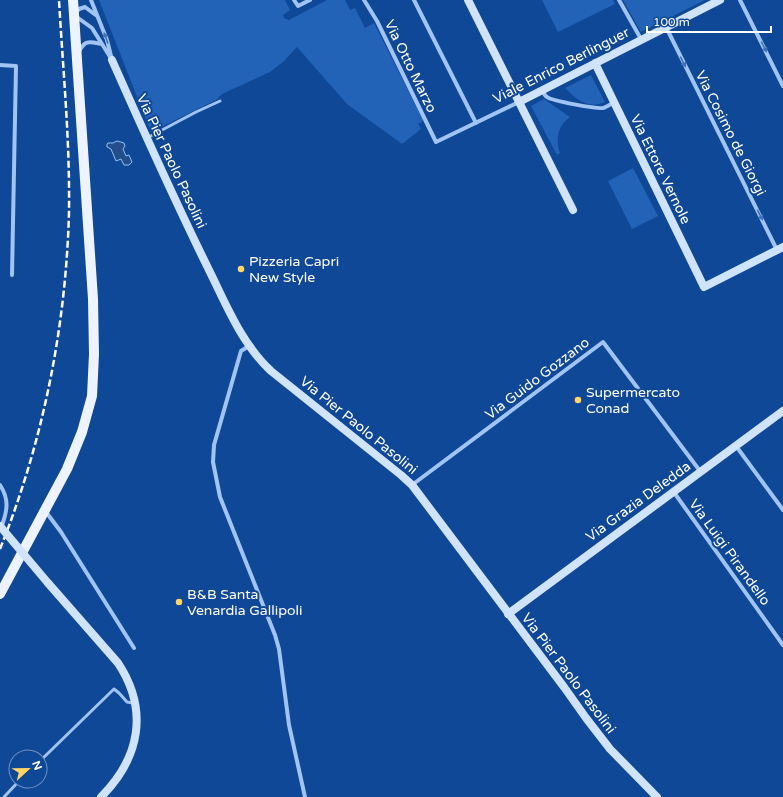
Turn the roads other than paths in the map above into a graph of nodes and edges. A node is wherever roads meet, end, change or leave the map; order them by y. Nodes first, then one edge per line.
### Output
1 (73, 0) edge
2 (91, 0) edge
3 (294, 0) edge
4 (310, 0) edge
5 (364, 0) edge
6 (414, 0) edge
7 (468, 0) edge
8 (619, 0) edge
9 (720, 0) edge
10 (740, 0) edge
11 (74, 15) junction
12 (97, 16) junction
13 (665, 27) junction
14 (641, 39) junction
15 (102, 44) junction
16 (78, 56) junction
17 (112, 60) junction
18 (595, 62) junction
19 (0, 65) edge
20 (783, 86) edge
21 (542, 90) junction
22 (220, 101) dead end
23 (519, 102) junction
24 (614, 102) junction
25 (476, 123) junction
26 (147, 138) junction
27 (436, 142) joint
28 (573, 210) dead end
29 (780, 248) edge
30 (12, 274) dead end
31 (249, 346) junction
32 (783, 411) edge
33 (736, 445) junction
34 (700, 471) junction
35 (0, 485) edge
36 (412, 486) junction
37 (672, 491) junction
38 (44, 510) junction
39 (783, 510) edge
40 (0, 526) edge
41 (0, 529) edge
42 (0, 594) edge
43 (508, 614) junction
44 (783, 633) edge
45 (778, 637) junction
46 (783, 645) edge
47 (134, 648) dead end
48 (135, 703) junction
49 (48, 753) edge
50 (12, 789) edge
51 (4, 797) edge
52 (101, 797) edge
53 (305, 797) edge
54 (657, 797) edge

1 - 11 main road
2 - 12 street, Via Pier Paolo Pasolini
3 - 4 street
5 - 27 street, Via Otto Marzo
6 - 25 street
7 - 23 street
8 - 14 street
9 - 13 street, Viale Enrico Berlinguer
10 -> 20 street
11 - 12 street
11 - 15 street, Via Pier Paolo Pasolini
11 - 16 main road
17 -> 12 street, Via Pier Paolo Pasolini
13 - 14 street, Viale Enrico Berlinguer
13 -> 29 street, Via Cosimo de Giorgi
14 - 18 street, Viale Enrico Berlinguer
15 - 16 street
15 - 17 street, Via Pier Paolo Pasolini
16 - 38 main road
17 - 26 street, Via Pier Paolo Pasolini
18 - 21 street, Viale Enrico Berlinguer
18 - 24 street, Via Ettore Vernole
19 - 30 street
21 - 23 street, Viale Enrico Berlinguer
21 - 24 street
22 - 26 lane
23 - 25 street, Viale Enrico Berlinguer
23 - 28 street
24 - 29 street, Via Ettore Vernole
25 - 27 street, Viale Enrico Berlinguer
26 - 31 street, Via Pier Paolo Pasolini
31 - 36 street, Via Pier Paolo Pasolini
31 - 53 street
32 - 33 street, Via Grazia Deledda
33 - 34 street, Via Grazia Deledda
33 - 39 street
34 - 36 street, Via Guido Gozzano
34 - 37 street, Via Grazia Deledda
35 - 41 street
36 - 43 street, Via Pier Paolo Pasolini
37 - 43 street, Via Grazia Deledda
37 - 45 street, Via Luigi Pirandello
38 - 42 main road
38 - 47 street
40 - 48 street, bridge
43 - 54 street, Via Pier Paolo Pasolini
44 - 45 street
45 - 46 street, Via Luigi Pirandello
48 - 49 lane
48 - 52 street
50 - 51 lane

